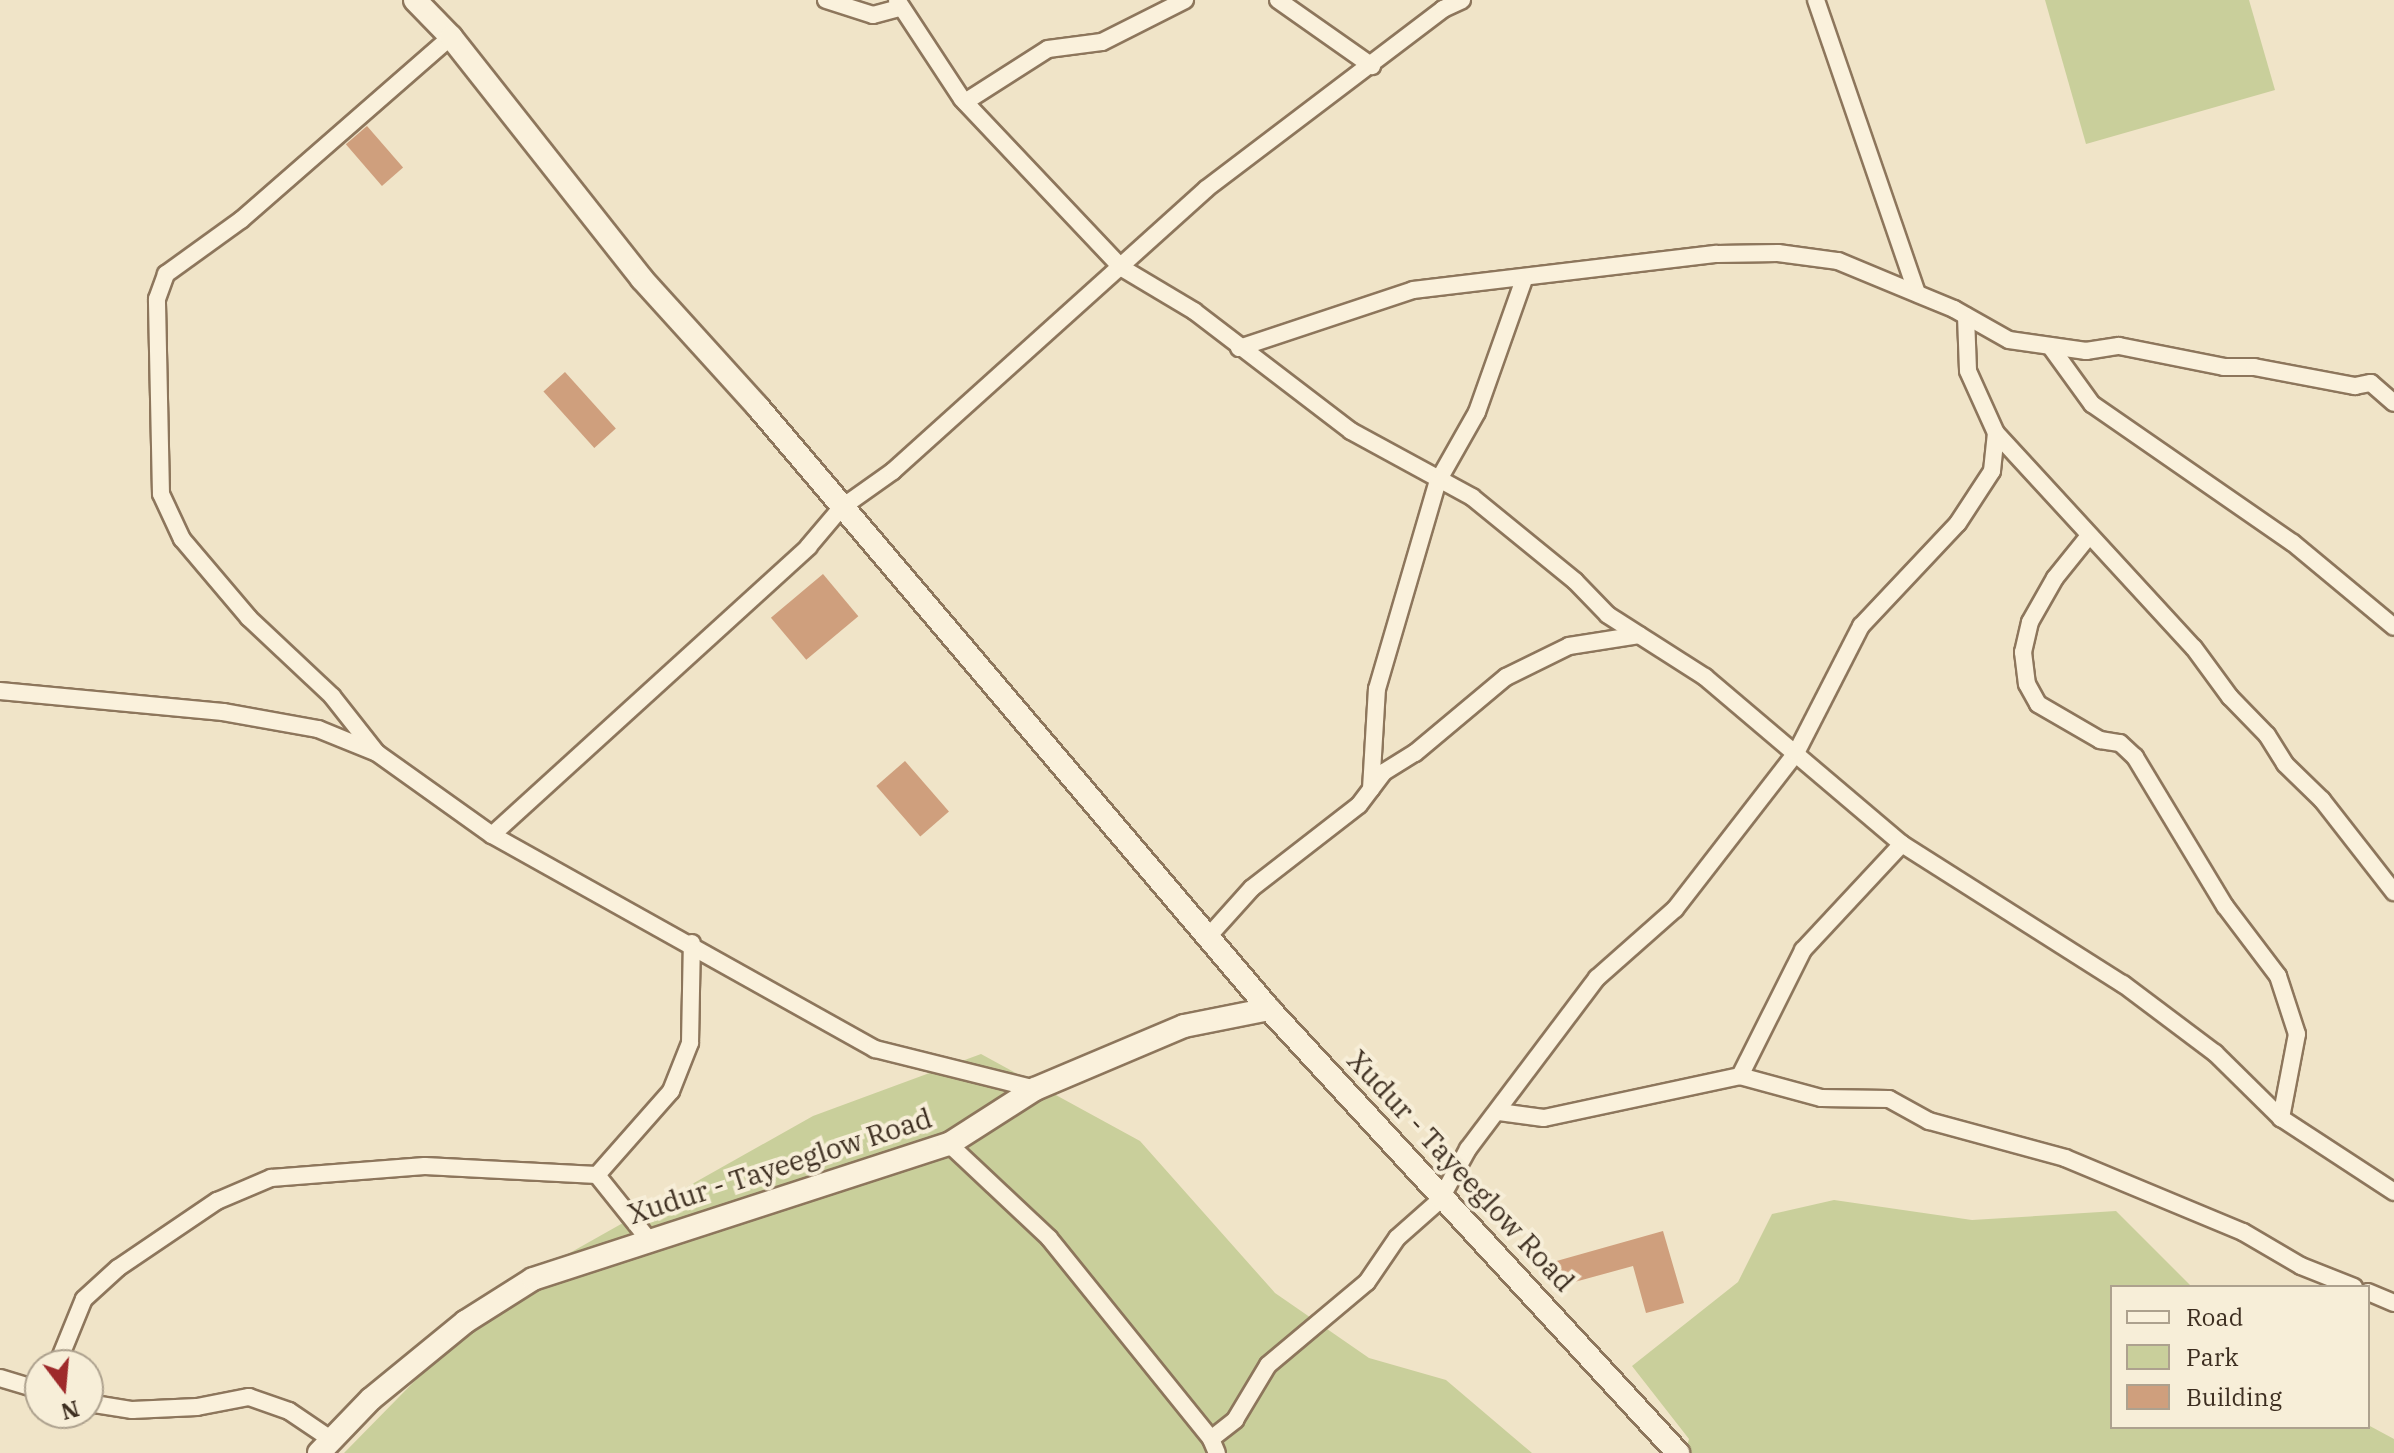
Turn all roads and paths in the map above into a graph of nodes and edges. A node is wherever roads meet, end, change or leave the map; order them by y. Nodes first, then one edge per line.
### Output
1 (415, 0) edge
2 (826, 0) edge
3 (1185, 0) edge
4 (1278, 0) edge
5 (1462, 0) edge
6 (1816, 0) edge
7 (898, 4) edge
8 (451, 37) junction
9 (1372, 66) junction
10 (965, 102) junction
11 (1122, 268) junction
12 (1524, 279) junction
13 (1917, 293) junction
14 (1966, 316) junction
15 (2050, 346) junction
16 (1239, 348) junction
17 (2394, 403) edge
18 (1996, 433) junction
19 (1438, 481) junction
20 (841, 508) junction
21 (2088, 537) junction
22 (2394, 627) edge
23 (1639, 635) junction
24 (0, 691) edge
25 (377, 753) junction
26 (1796, 753) junction
27 (1371, 789) junction
28 (492, 835) junction
29 (1902, 844) junction
30 (2394, 892) edge
31 (1207, 938) junction
32 (692, 943) junction
33 (1269, 1009) junction
34 (1740, 1076) junction
35 (1035, 1089) junction
36 (1499, 1112) junction
37 (2281, 1118) junction
38 (949, 1144) junction
39 (597, 1175) junction
40 (2394, 1192) edge
41 (1440, 1200) junction
42 (649, 1240) junction
43 (2349, 1285) edge
44 (2370, 1293) edge
45 (2394, 1303) edge
46 (64, 1349) edge
47 (0, 1378) edge
48 (24, 1385) edge
49 (104, 1406) edge
50 (326, 1446) edge
51 (1214, 1446) edge
52 (1678, 1453) edge

1 - 8 main road
2 - 7 street
3 - 10 street
4 - 9 street
5 - 9 street
6 - 13 street
7 - 10 street
8 - 20 main road
8 - 25 street
9 - 11 street
10 - 11 street
11 - 16 street
11 - 20 street
12 - 13 street
12 - 16 street
12 - 19 street
13 - 14 street
14 - 15 street
14 - 18 street
15 - 17 street
15 - 22 street
16 - 19 street
18 - 21 street
18 - 26 street
19 - 23 street
19 - 27 street
20 - 28 street
20 - 31 main road
21 - 30 street
21 - 37 street
23 - 26 street
23 - 27 street
24 - 25 street
25 - 28 street
26 - 29 street
26 - 36 street
27 - 31 street
28 - 32 street
29 - 34 street
29 - 37 street
31 - 33 main road
32 - 35 street
32 - 39 street
33 - 35 main road, Xudur - Tayeeglow Road
33 - 41 main road, Xudur - Tayeeglow Road
34 - 36 street
34 - 43 street
35 - 38 main road, Xudur - Tayeeglow Road
36 - 41 street
37 - 40 street
38 - 42 main road, Xudur - Tayeeglow Road
38 - 51 street
39 - 42 street
39 - 46 street
41 - 51 street
41 - 52 main road, Xudur - Tayeeglow Road
42 - 50 main road, Xudur - Tayeeglow Road
44 - 45 street
47 - 48 street
49 - 50 street

